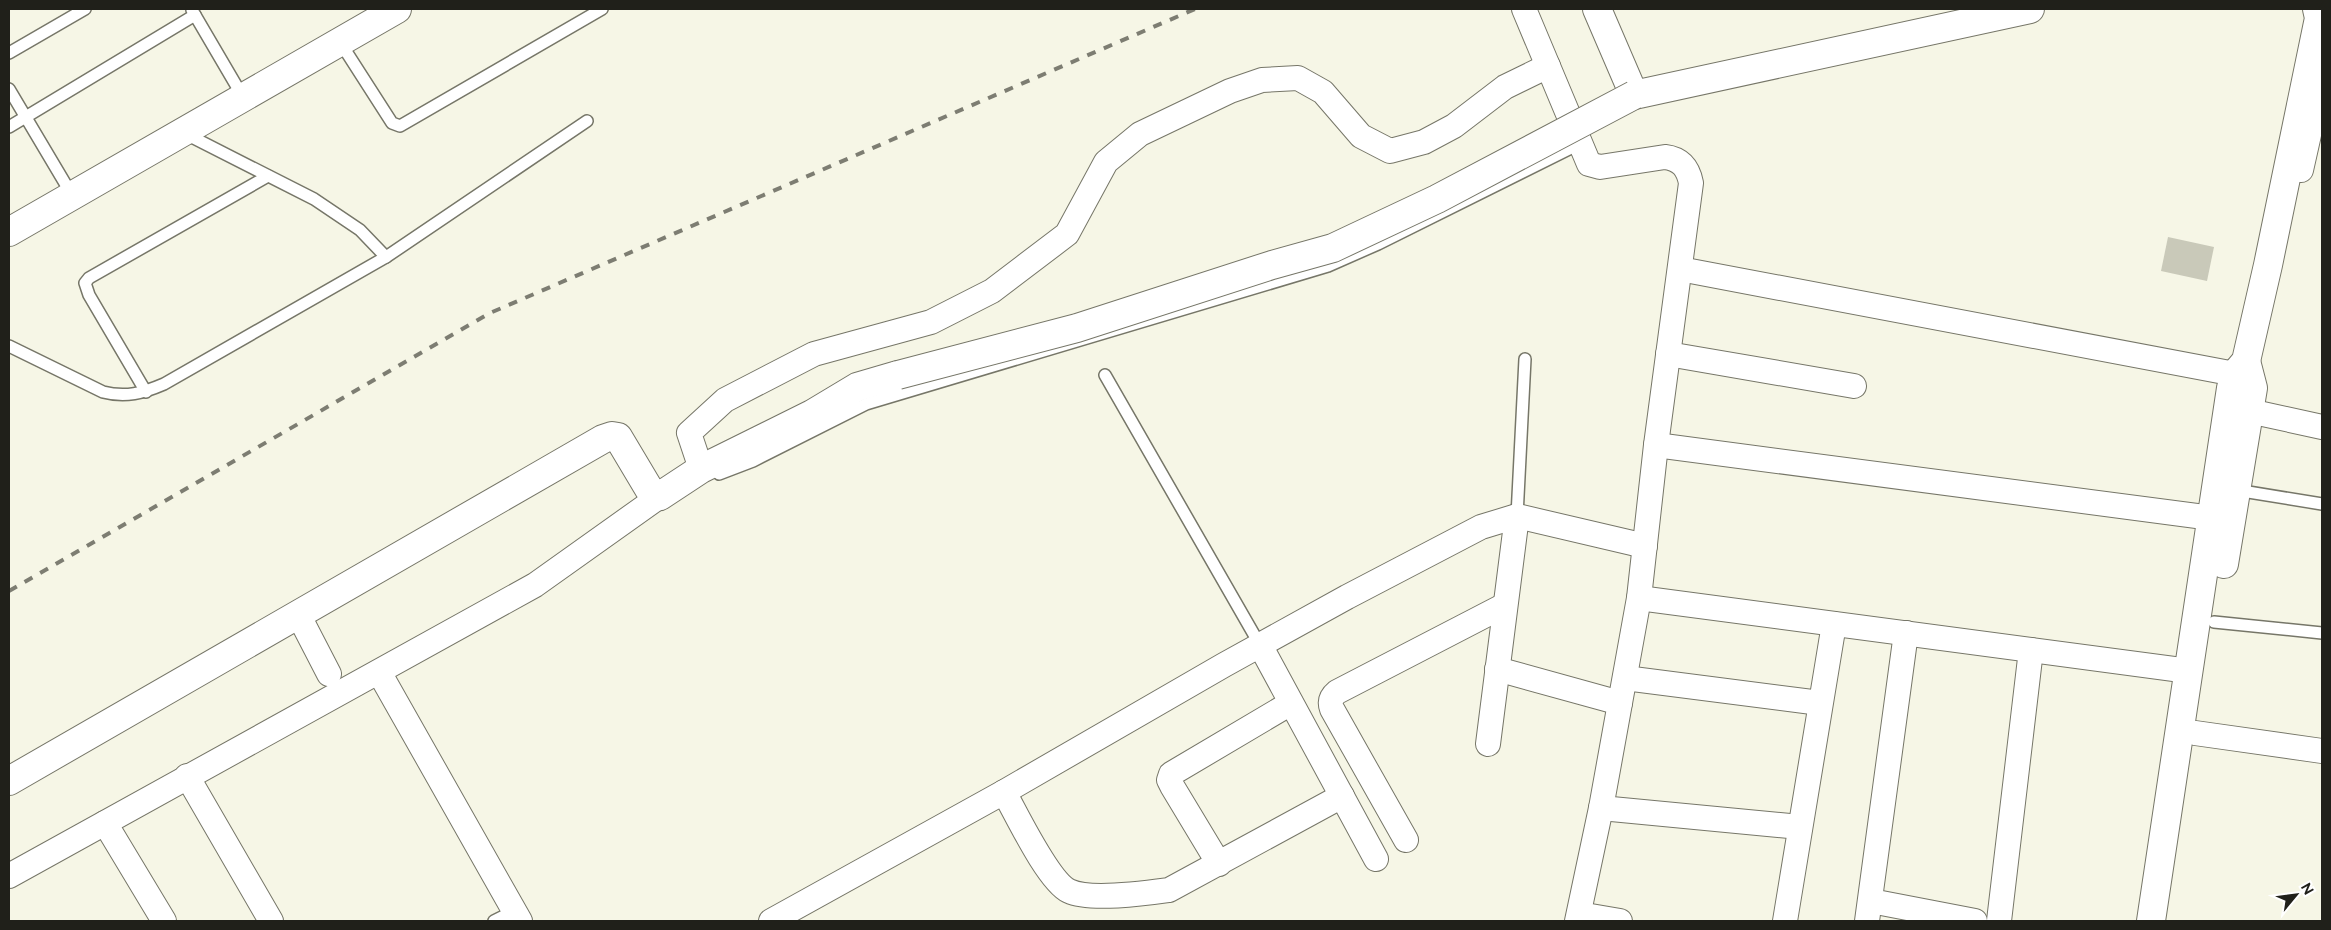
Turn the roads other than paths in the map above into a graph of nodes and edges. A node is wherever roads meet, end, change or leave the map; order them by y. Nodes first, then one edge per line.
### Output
1 (85, 9) edge
2 (397, 9) edge
3 (602, 9) edge
4 (1524, 9) edge
5 (1597, 9) edge
6 (2030, 9) edge
7 (193, 12) edge
8 (2318, 14) edge
9 (340, 42) junction
10 (9, 53) edge
11 (1548, 66) junction
12 (2322, 77) edge
13 (9, 89) edge
14 (1634, 95) junction
15 (243, 97) junction
16 (26, 116) junction
17 (588, 121) dead end
18 (9, 126) edge
19 (182, 132) junction
20 (1581, 143) junction
21 (2314, 154) edge
22 (268, 176) junction
23 (72, 195) junction
24 (9, 232) edge
25 (386, 257) junction
26 (1680, 269) junction
27 (9, 346) edge
28 (1668, 354) junction
29 (1525, 359) dead end
30 (2244, 370) junction
31 (1105, 375) dead end
32 (1854, 386) dead end
33 (146, 392) junction
34 (2249, 411) junction
35 (2322, 428) edge
36 (1656, 445) junction
37 (701, 469) junction
38 (2236, 490) junction
39 (660, 496) junction
40 (2322, 504) edge
41 (1517, 516) junction
42 (2212, 518) junction
43 (1645, 546) junction
44 (1639, 598) junction
45 (1505, 605) junction
46 (298, 614) junction
47 (2214, 622) junction
48 (1834, 624) junction
49 (1906, 633) junction
50 (2322, 633) edge
51 (1260, 645) junction
52 (2031, 650) junction
53 (1497, 669) junction
54 (2188, 671) junction
55 (379, 672) junction
56 (329, 674) dead end
57 (1625, 678) junction
58 (1291, 703) junction
59 (1620, 703) junction
60 (1820, 703) junction
61 (2195, 733) junction
62 (1488, 744) dead end
63 (2322, 751) edge
64 (187, 776) junction
65 (9, 780) edge
66 (1004, 792) junction
67 (1342, 796) junction
68 (1601, 808) junction
69 (105, 823) junction
70 (1800, 827) junction
71 (1406, 840) dead end
72 (1376, 859) dead end
73 (1219, 864) junction
74 (9, 876) edge
75 (1869, 911) edge
76 (509, 918) edge
77 (1578, 918) edge
78 (164, 921) edge
79 (271, 921) edge
80 (771, 921) edge
81 (1620, 921) edge
82 (1785, 921) edge
83 (1975, 921) edge
84 (1999, 921) edge
85 (2151, 921) edge
86 (2170, 921) edge

1 - 10 lane
2 - 9 street
3 - 9 lane
4 - 11 street
5 - 14 street
6 - 14 street
7 - 15 lane
7 - 16 lane
8 - 30 street
9 - 15 street
11 - 20 street
11 - 37 street
12 - 21 street
13 - 16 lane
14 - 37 street, bridge
15 - 19 street
16 - 18 lane
16 - 23 lane
17 - 25 lane
19 - 22 lane
19 - 23 street
20 - 26 street
20 - 37 lane
21 - 30 street
22 - 25 lane
22 - 33 lane
23 - 24 street
25 - 33 lane
26 - 28 street
26 - 30 street
27 - 33 lane
28 - 32 street
28 - 36 street
29 - 41 lane
30 - 34 street
30 - 42 street
31 - 51 lane
34 - 35 street
34 - 38 street
36 - 42 street
36 - 43 street
37 - 39 street
38 - 40 lane
38 - 47 street
39 - 46 street
39 - 55 street
41 - 43 street
41 - 45 street
41 - 51 street
42 - 54 street
43 - 44 street
44 - 48 street
44 - 57 street
45 - 53 street
45 - 71 street
46 - 56 street
46 - 65 street
47 - 50 lane
47 - 61 street
48 - 49 street
48 - 60 street
49 - 52 street
49 - 75 street
51 - 58 street
51 - 66 street
52 - 54 street
52 - 84 street
53 - 59 street
53 - 62 street
54 - 85 street
55 - 64 street
55 - 76 street
57 - 59 street
57 - 60 street
58 - 67 street
58 - 73 street
59 - 68 street
60 - 70 street
61 - 63 street
61 - 86 street
64 - 69 street
64 - 79 street
66 - 73 street
66 - 80 street
67 - 72 street
67 - 73 street
68 - 70 street
68 - 77 street
69 - 74 street
69 - 78 street
70 - 82 street
75 - 83 street
77 - 81 street

